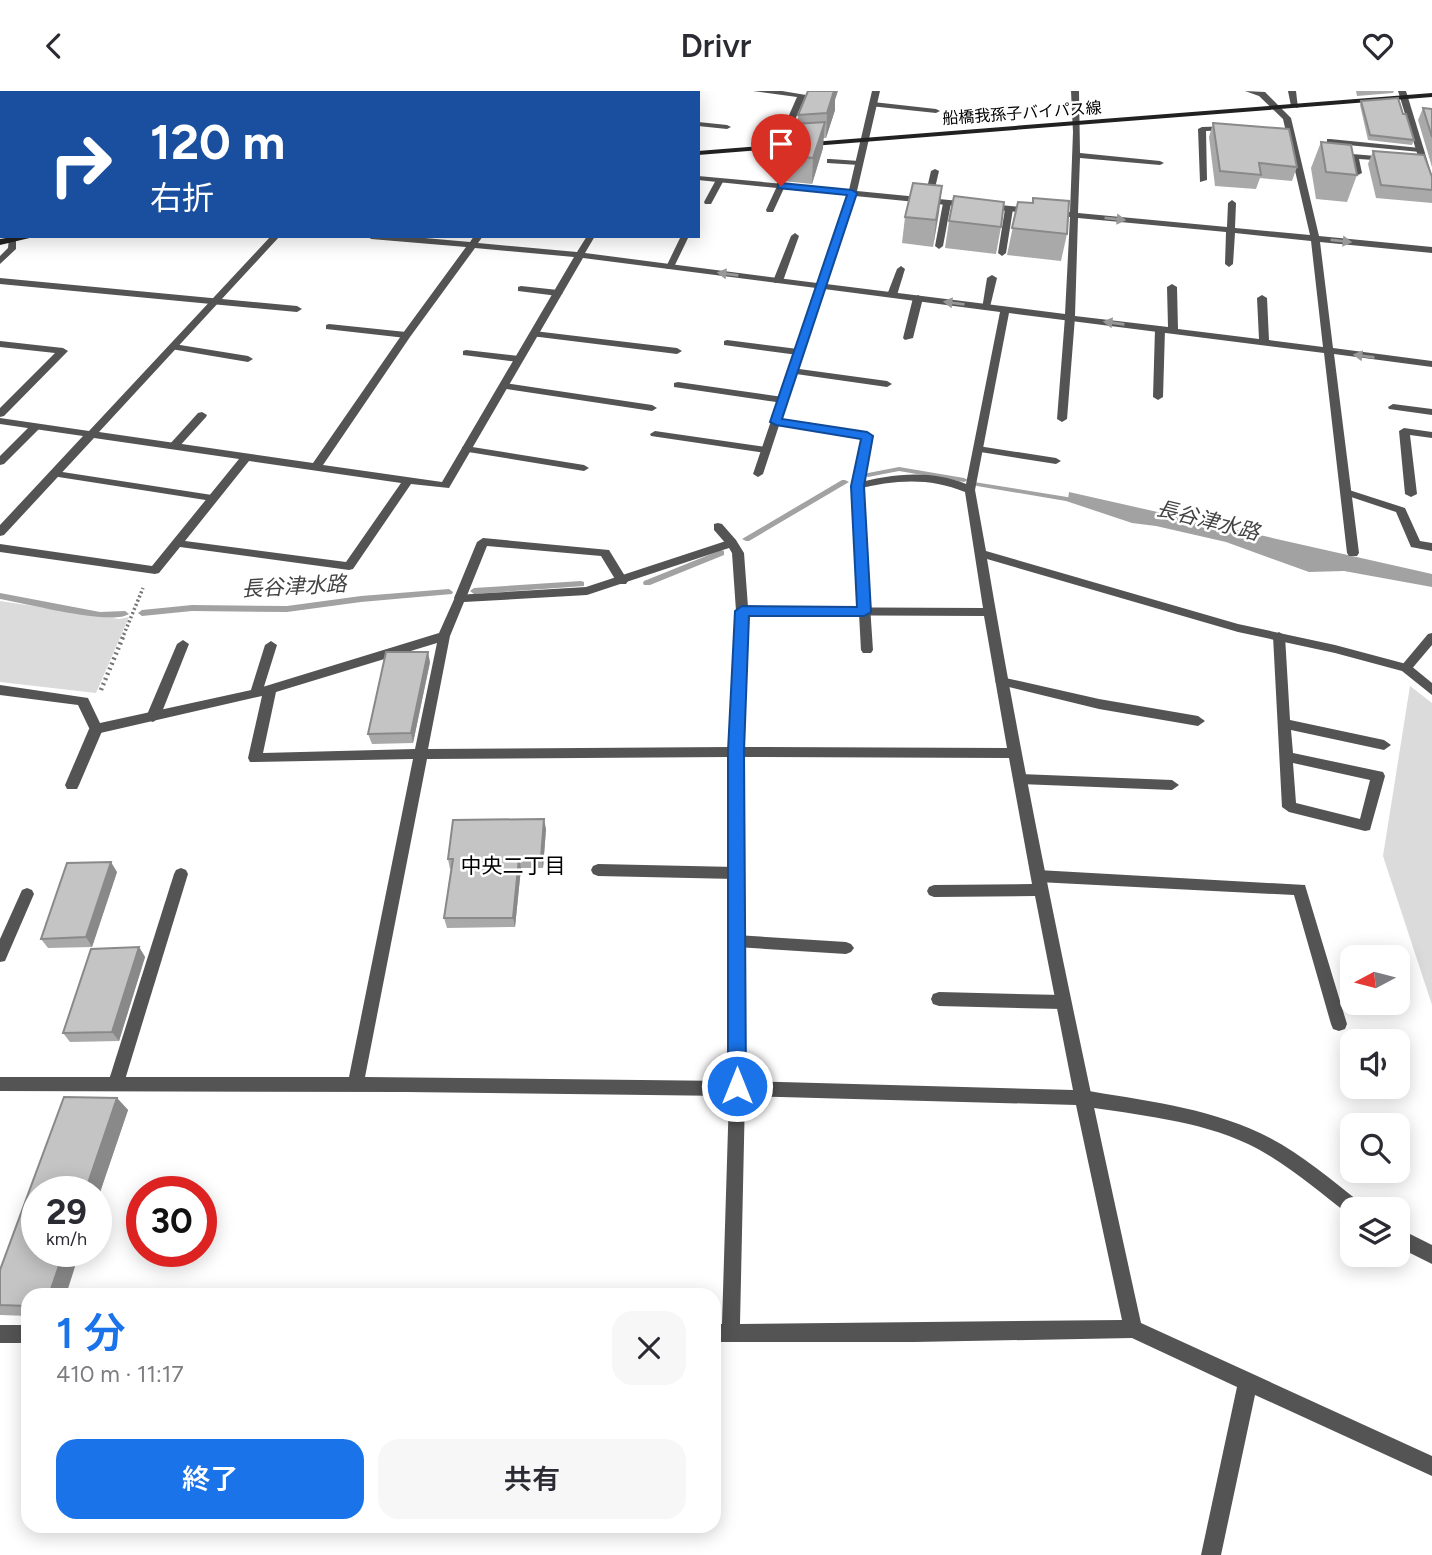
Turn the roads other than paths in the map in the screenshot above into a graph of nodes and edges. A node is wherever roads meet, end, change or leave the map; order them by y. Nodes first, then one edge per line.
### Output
1 (757, 91) edge
2 (876, 91) edge
3 (1075, 91) edge
4 (1249, 91) edge
5 (1292, 91) edge
6 (1403, 94) edge
7 (1432, 95) edge
8 (873, 104) junction
9 (1295, 106) junction
10 (1277, 107) junction
11 (936, 111) dead end
12 (1189, 114) junction
13 (1076, 123) junction
14 (700, 124) edge
15 (727, 127) dead end
16 (1245, 128) edge
17 (1202, 129) junction
18 (1279, 131) edge
19 (1290, 132) junction
20 (865, 140) junction
21 (1330, 141) edge
22 (779, 147) junction
23 (700, 153) edge
24 (1076, 155) junction
25 (1422, 156) junction
26 (1432, 156) edge
27 (1396, 160) edge
28 (830, 161) dead end
29 (1410, 161) edge
30 (859, 163) junction
31 (1160, 163) dead end
32 (935, 171) dead end
33 (1358, 173) edge
34 (700, 178) edge
35 (720, 180) junction
36 (1203, 180) dead end
37 (781, 186) junction
38 (1432, 186) edge
39 (852, 193) junction
40 (928, 201) junction
41 (708, 202) dead end
42 (947, 202) junction
43 (1232, 203) dead end
44 (1009, 209) junction
45 (770, 210) dead end
46 (1073, 215) junction
47 (995, 222) edge
48 (1006, 223) junction
49 (1230, 230) junction
50 (795, 236) dead end
51 (23, 238) edge
52 (274, 238) edge
53 (413, 238) edge
54 (589, 238) edge
55 (683, 238) edge
56 (1315, 239) junction
57 (12, 240) junction
58 (476, 241) edge
59 (0, 242) edge
60 (939, 246) edge
61 (1432, 250) edge
62 (1002, 253) edge
63 (579, 255) junction
64 (0, 261) edge
65 (1229, 264) dead end
66 (670, 267) junction
67 (901, 269) dead end
68 (992, 278) dead end
69 (0, 281) edge
70 (778, 281) junction
71 (820, 286) junction
72 (1172, 287) dead end
73 (521, 289) dead end
74 (558, 292) junction
75 (892, 295) junction
76 (918, 298) junction
77 (1262, 298) dead end
78 (216, 302) junction
79 (985, 307) junction
80 (297, 309) dead end
81 (1005, 309) junction
82 (1070, 317) junction
83 (329, 327) dead end
84 (1160, 329) junction
85 (1172, 331) junction
86 (534, 334) junction
87 (407, 335) junction
88 (908, 338) dead end
89 (727, 343) dead end
90 (1264, 343) junction
91 (0, 344) edge
92 (174, 347) junction
93 (677, 351) dead end
94 (1327, 351) junction
95 (798, 352) junction
96 (466, 353) dead end
97 (247, 359) dead end
98 (519, 359) junction
99 (1432, 364) edge
100 (792, 371) junction
101 (887, 384) dead end
102 (504, 386) junction
103 (678, 386) dead end
104 (1158, 397) dead end
105 (783, 400) junction
106 (1393, 407) dead end
107 (652, 408) dead end
108 (1432, 412) edge
109 (0, 414) edge
110 (202, 415) dead end
111 (1062, 419) dead end
112 (0, 421) edge
113 (776, 422) junction
114 (34, 427) junction
115 (655, 434) dead end
116 (1432, 435) edge
117 (92, 436) junction
118 (173, 447) junction
119 (466, 449) junction
120 (978, 449) junction
121 (766, 450) junction
122 (245, 458) junction
123 (1056, 461) dead end
124 (0, 462) edge
125 (316, 467) junction
126 (584, 468) dead end
127 (56, 474) junction
128 (758, 474) dead end
129 (408, 481) junction
130 (858, 486) junction
131 (970, 490) junction
132 (1346, 492) junction
133 (1411, 494) dead end
134 (212, 498) junction
135 (718, 527) dead end
136 (0, 532) edge
137 (176, 543) junction
138 (732, 543) junction
139 (1432, 547) edge
140 (0, 548) edge
141 (1353, 552) dead end
142 (980, 553) junction
143 (622, 581) junction
144 (460, 598) junction
145 (742, 611) junction
146 (864, 612) junction
147 (991, 613) junction
148 (444, 636) junction
149 (1279, 636) junction
150 (1432, 637) edge
151 (183, 644) dead end
152 (271, 645) dead end
153 (867, 650) dead end
154 (1406, 668) junction
155 (1001, 681) junction
156 (270, 688) junction
157 (0, 690) edge
158 (1432, 690) edge
159 (256, 693) junction
160 (153, 717) junction
161 (1198, 721) dead end
162 (1284, 724) junction
163 (96, 729) junction
164 (1384, 745) dead end
165 (736, 751) junction
166 (423, 753) junction
167 (1016, 754) junction
168 (1286, 757) junction
169 (1020, 779) junction
170 (72, 785) dead end
171 (1172, 785) dead end
172 (598, 870) dead end
173 (736, 873) junction
174 (181, 874) dead end
175 (1039, 883) junction
176 (934, 891) dead end
177 (27, 894) dead end
178 (736, 941) junction
179 (846, 948) dead end
180 (0, 956) edge
181 (939, 999) dead end
182 (1062, 1002) junction
183 (1339, 1024) dead end
184 (116, 1083) junction
185 (356, 1083) junction
186 (0, 1084) edge
187 (737, 1086) junction
188 (1082, 1098) junction
189 (1340, 1198) edge
190 (1410, 1243) edge
191 (1432, 1255) edge
192 (1133, 1329) junction
193 (723, 1332) edge
194 (0, 1334) edge
195 (21, 1334) edge
196 (1248, 1382) junction
197 (1432, 1467) edge
198 (1211, 1555) edge

1 - 22 street
2 - 8 street
3 - 13 street
4 - 10 street
5 - 9 street
6 - 7 street, 船橋我孫子バイパス線
6 - 9 street, 船橋我孫子バイパス線
6 - 25 street
8 - 11 street
8 - 20 street
9 - 10 street, 船橋我孫子バイパス線
10 - 12 street, 船橋我孫子バイパス線
10 - 19 street
12 - 13 street, 船橋我孫子バイパス線
12 - 17 street
13 - 20 street, 船橋我孫子バイパス線
13 - 24 street
14 - 15 street
16 - 17 street
17 - 36 street
18 - 19 street
19 - 56 street
20 - 22 street, 船橋我孫子バイパス線
20 - 30 street
21 - 25 street
22 - 23 street, 船橋我孫子バイパス線
24 - 31 street
24 - 46 street
25 - 26 street
25 - 29 street
25 - 38 street
27 - 33 street
28 - 30 street
30 - 39 street
32 - 40 street
34 - 35 street
35 - 37 street
35 - 41 street
37 - 39 street
37 - 45 street
39 - 40 street
39 - 71 street
40 - 42 street
42 - 44 street
42 - 60 street
43 - 49 street
44 - 46 street
44 - 48 street
46 -> 49 street
46 - 82 street
47 - 48 street
48 - 62 street
49 - 56 street
49 - 65 street
50 - 70 street
51 - 57 street
52 - 78 street
53 - 58 street
54 - 63 street
55 - 66 street
56 -> 61 street
56 - 94 street
57 - 59 street
57 - 64 street
58 - 63 street
58 - 87 street
63 - 66 street
63 - 74 street
70 -> 66 street
67 - 75 street
68 - 79 street
69 - 78 street
70 - 71 street
71 - 75 street
71 - 95 street
72 - 85 street
73 - 74 street
74 - 86 street
75 - 76 street
79 -> 76 street
76 - 88 street
77 - 90 street
78 - 80 street
78 - 92 street
79 - 81 street
81 - 82 street
81 - 120 street
84 -> 82 street
82 - 111 street
83 - 87 street
84 - 85 street
84 - 104 street
85 - 90 street
86 - 93 street
86 - 98 street
87 - 125 street
89 - 95 street
90 - 94 street
91 - 109 street
92 - 97 street
92 - 117 street
99 -> 94 street
94 - 132 street
95 - 100 street
96 - 98 street
98 - 102 street
100 - 101 street
100 - 105 street
102 - 107 street
102 - 119 street
103 - 105 street
105 - 113 street
106 - 108 street
110 - 118 street
112 - 114 street
113 - 121 street
113 - 130 street
114 - 117 street
114 - 124 street
115 - 121 street
116 - 133 street
117 - 118 street
117 - 127 street
118 - 122 street
119 - 126 street
119 - 129 street
120 - 123 street
120 - 131 street
121 - 128 street
122 - 125 street
122 - 134 street
125 - 129 street
127 - 134 street
127 - 136 street
129 - 137 street
130 - 131 street
130 - 146 street
131 - 142 street
132 - 139 street
132 - 141 street
134 - 137 street
135 - 138 street
137 - 140 street
138 - 143 street
138 - 145 street
142 - 147 street
142 - 149 street
143 - 144 street
143 - 144 street
144 - 148 street
145 - 146 street
145 - 165 street
146 - 147 street
146 - 153 street
147 - 155 street
148 - 156 street
148 - 166 street
149 - 154 street
149 - 162 street
150 - 154 street
151 - 160 street
152 - 159 street
154 - 158 street
155 - 161 street
155 - 167 street
156 - 159 street
156 - 166 street
157 - 163 street
159 - 160 street
160 - 163 street
162 - 164 street
162 - 168 street
163 - 170 street
165 - 166 street
165 - 167 street
165 - 173 street
166 - 185 street
167 - 169 street
168 - 168 street
169 - 171 street
169 - 175 street
172 - 173 street
173 - 178 street
174 - 184 street
175 - 176 street
175 - 182 street
175 - 183 street
177 - 180 street
178 - 179 street
178 - 187 street
181 - 182 street
182 - 188 street
184 - 185 street
184 - 186 street
185 - 187 street
187 - 188 street
187 - 193 street
188 - 189 street
188 - 192 street
190 - 191 street
192 - 193 street
192 - 196 street
194 - 195 street
196 - 197 street
196 - 198 street

